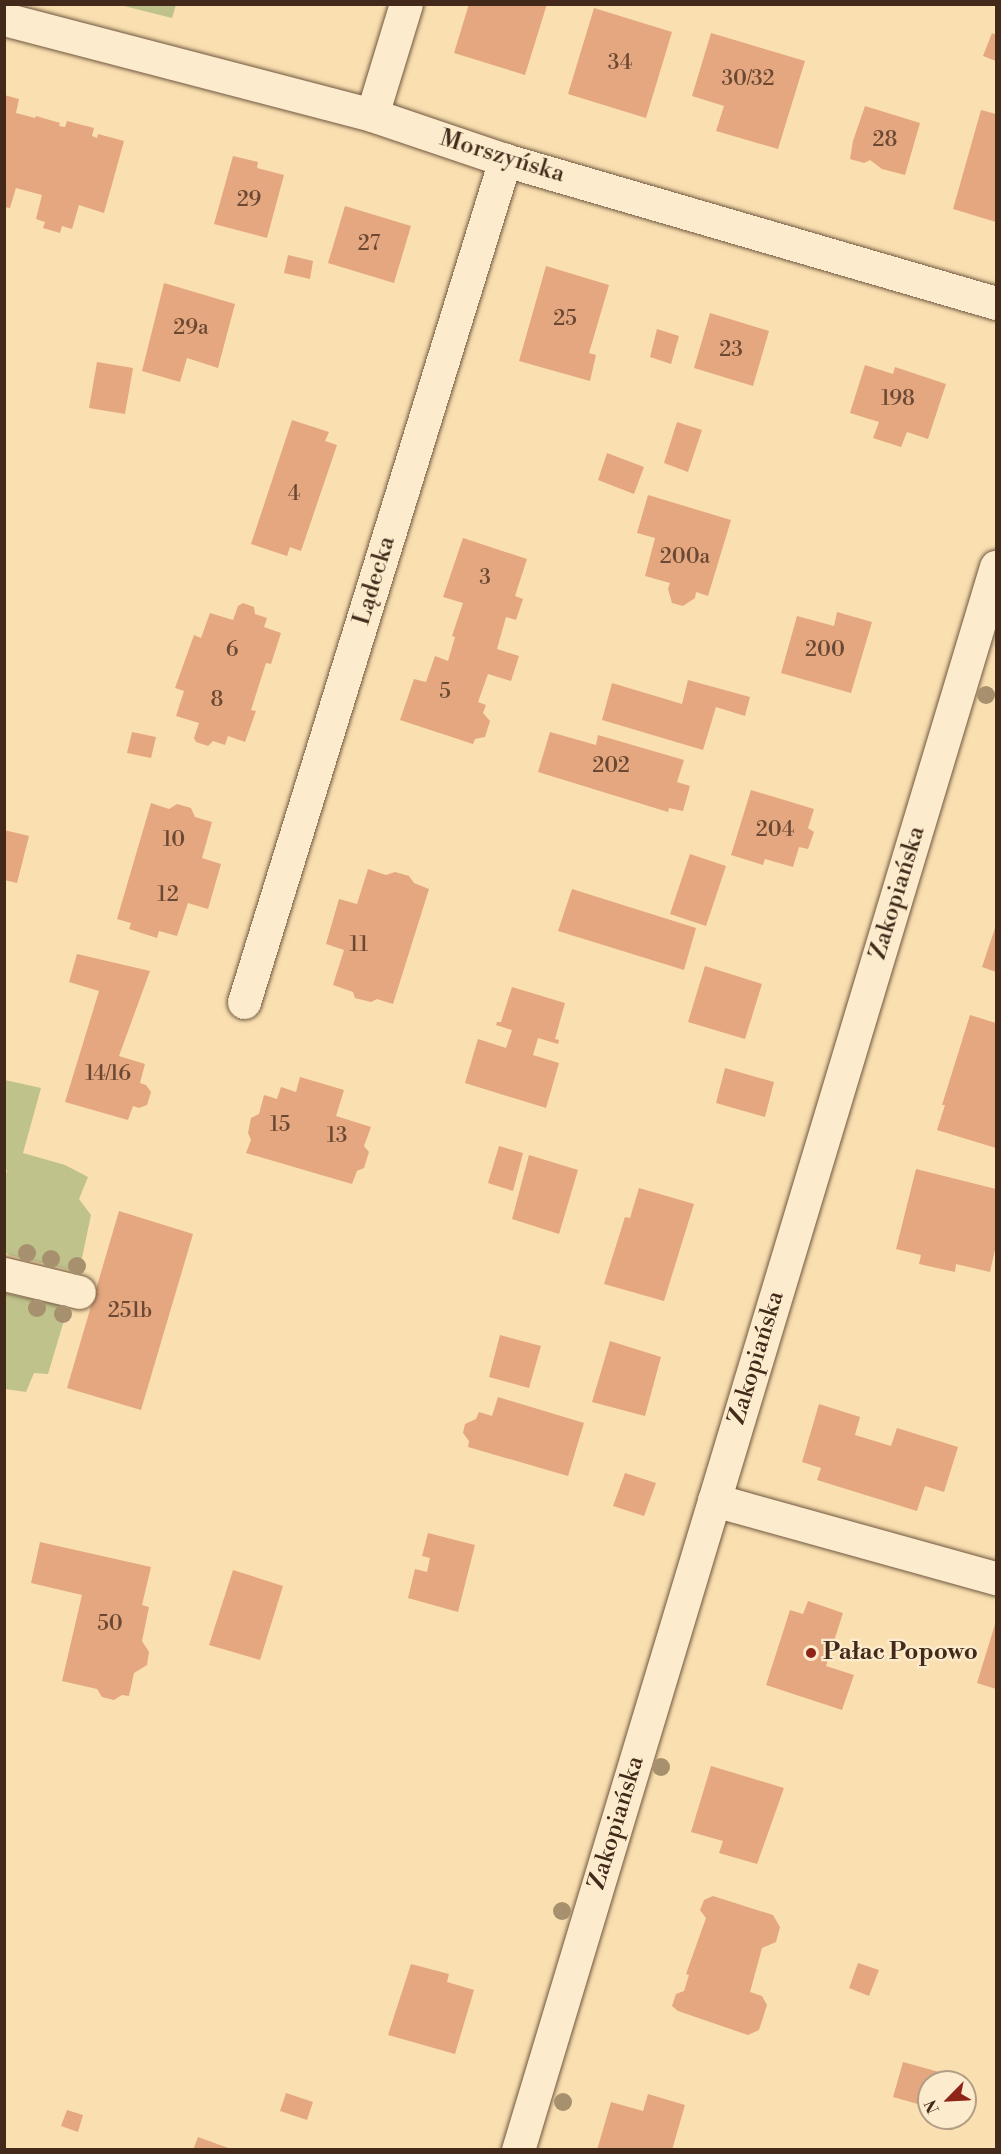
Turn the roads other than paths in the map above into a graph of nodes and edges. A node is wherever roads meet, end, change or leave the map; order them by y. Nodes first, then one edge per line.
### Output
1 (406, 4) edge
2 (4, 19) edge
3 (372, 115) junction
4 (505, 160) junction
5 (996, 303) edge
6 (996, 567) edge
7 (244, 1002) dead end
8 (4, 1274) edge
9 (79, 1292) dead end
10 (714, 1500) junction
11 (996, 1578) edge
12 (518, 2150) edge

1 - 3 street
2 - 3 street, Morszyńska
3 - 4 street, Morszyńska
4 - 5 street, Morszyńska
4 - 7 street, Lądecka
6 - 10 street, Zakopiańska
8 - 9 street
10 - 11 street
10 - 12 street, Zakopiańska

